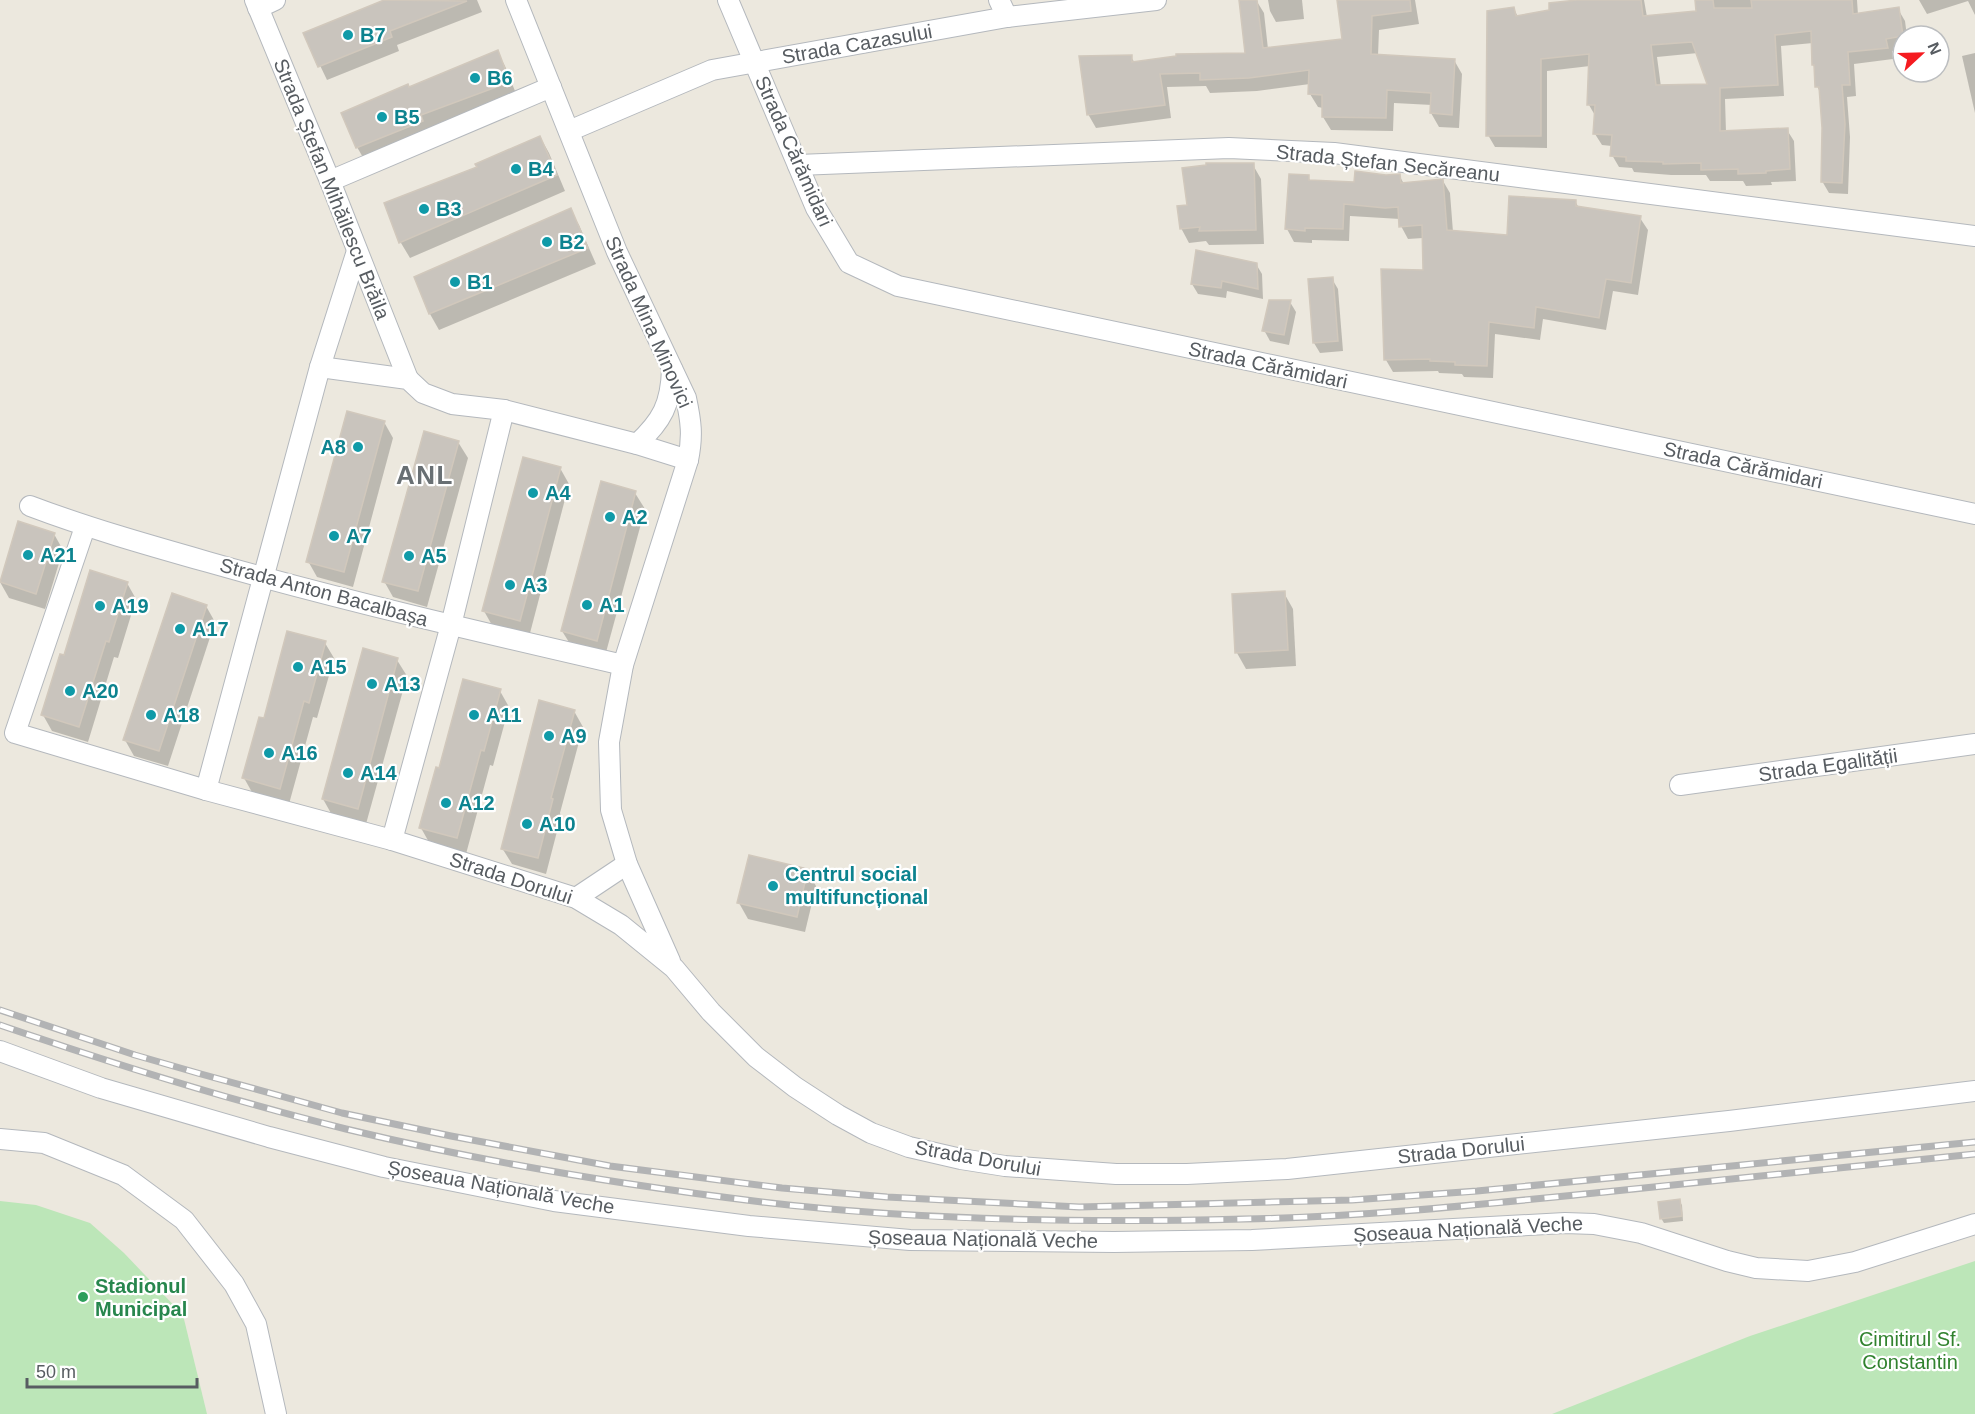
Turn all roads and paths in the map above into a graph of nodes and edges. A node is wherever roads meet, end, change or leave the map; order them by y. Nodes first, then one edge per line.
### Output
1 (516, 0) edge
2 (728, 0) edge
3 (1156, 0) edge
4 (263, 2) edge
5 (1003, 9) edge
6 (755, 62) junction
7 (551, 87) junction
8 (569, 130) junction
9 (798, 165) junction
10 (330, 182) junction
11 (1975, 236) edge
12 (357, 251) junction
13 (320, 367) junction
14 (672, 369) junction
15 (408, 379) junction
16 (504, 410) junction
17 (637, 444) junction
18 (688, 460) junction
19 (30, 506) dead end
20 (1975, 514) edge
21 (85, 526) junction
22 (264, 578) junction
23 (451, 625) junction
24 (622, 665) junction
25 (1975, 744) edge
26 (1680, 785) dead end
27 (206, 790) junction
28 (392, 840) junction
29 (627, 864) junction
30 (576, 898) junction
31 (674, 968) junction
32 (0, 1051) edge
33 (1975, 1091) edge
34 (0, 1140) edge
35 (1975, 1224) edge
36 (276, 1414) edge

1 - 7 street, Strada Mina Minovici
2 - 6 street, Strada Cărămidari
3 - 5 street, Strada Cazasului
4 - 10 street, Strada Ștefan Mihăilescu Brăila
5 - 6 street, Strada Cazasului
6 - 8 street, Strada Cazasului
6 - 9 street, Strada Cărămidari
7 - 8 street, Strada Mina Minovici
7 - 10 street
8 - 14 street, Strada Mina Minovici
9 - 11 street, Strada Ștefan Secăreanu
9 - 20 street, Strada Cărămidari
10 - 12 street, Strada Ștefan Mihăilescu Brăila
12 - 13 street
12 - 15 street, Strada Ștefan Mihăilescu Brăila
13 - 15 street
13 - 22 street
14 - 17 street
14 - 18 street, Strada Mina Minovici
15 - 16 street
16 - 17 street
16 - 23 street
17 - 18 street
18 - 24 street, Strada Mina Minovici
19 - 21 street, Strada Anton Bacalbașa
21 - 22 street, Strada Anton Bacalbașa
21 - 27 street, Strada Dorului
22 - 23 street, Strada Anton Bacalbașa
22 - 27 street
23 - 24 street, Strada Anton Bacalbașa
23 - 28 street
24 - 29 street, Strada Mina Minovici
25 - 26 street, Strada Egalității
27 - 28 street, Strada Dorului
28 - 30 street, Strada Dorului
29 - 30 street
29 - 31 street, Strada Mina Minovici
30 - 31 street, Strada Dorului
31 - 33 street, Strada Dorului
32 - 35 street, Șoseaua Națională Veche
34 - 36 street

